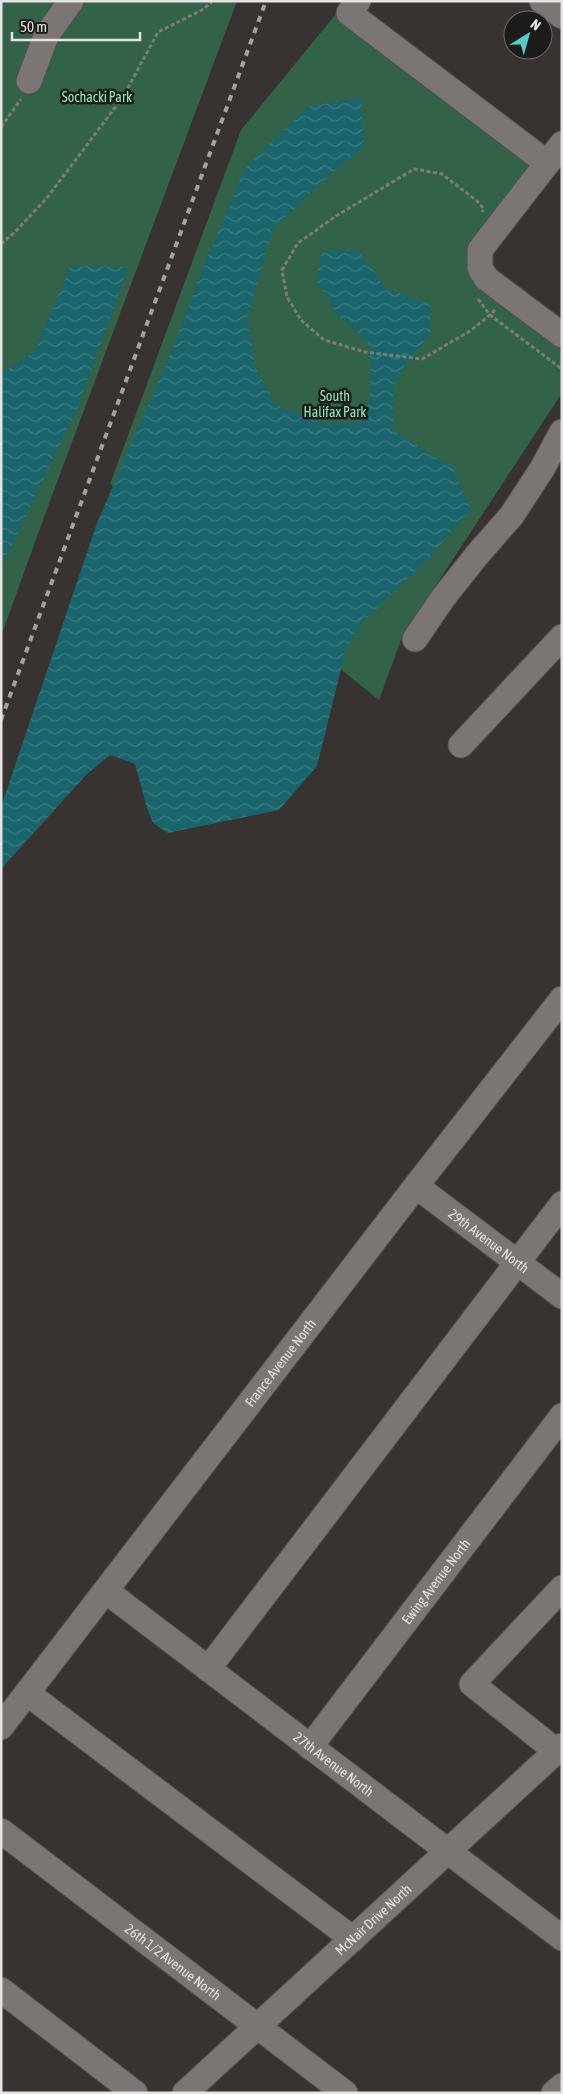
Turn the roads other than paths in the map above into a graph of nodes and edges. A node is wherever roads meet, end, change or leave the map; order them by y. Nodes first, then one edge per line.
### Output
1 (71, 1) edge
2 (358, 1) edge
3 (542, 1) edge
4 (562, 16) edge
5 (29, 81) road end
6 (554, 153) edge
7 (562, 335) edge
8 (562, 432) edge
9 (562, 637) edge
10 (415, 639) dead end
11 (461, 745) dead end
12 (562, 1000) edge
13 (416, 1186) junction
14 (562, 1204) edge
15 (517, 1263) junction
16 (562, 1296) edge
17 (562, 1416) edge
18 (562, 1588) edge
19 (106, 1591) junction
20 (208, 1669) junction
21 (27, 1693) junction
22 (1, 1728) edge
23 (310, 1747) junction
24 (559, 1749) edge
25 (1, 1831) edge
26 (448, 1851) junction
27 (562, 1938) edge
28 (353, 1939) junction
29 (1, 1990) edge
30 (257, 2026) junction
31 (562, 2086) edge
32 (135, 2093) edge
33 (185, 2093) edge
34 (345, 2093) edge
35 (554, 2093) edge

1 - 5 street
2 - 6 street
3 - 4 street
6 - 7 street
8 - 10 street
9 - 11 street
12 - 13 street, France Avenue North
13 - 15 street, 29th Avenue North
13 - 19 street, France Avenue North
14 - 15 street
15 - 16 street, 29th Avenue North
15 - 20 street
17 - 23 street, Ewing Avenue North
18 - 24 street
19 - 20 street, 27th Avenue North
19 - 21 street, France Avenue North
20 - 23 street, 27th Avenue North
21 - 22 street, France Avenue North
21 - 28 street
23 - 26 street, 27th Avenue North
24 - 26 street, McNair Drive North
25 - 30 street, 26th 1/2 Avenue North
26 - 27 street, 27th Avenue North
26 - 28 street, McNair Drive North
28 - 30 street, McNair Drive North
29 - 32 street
30 - 33 street, McNair Drive North
30 - 34 street, 26th 1/2 Avenue North
31 - 35 street

